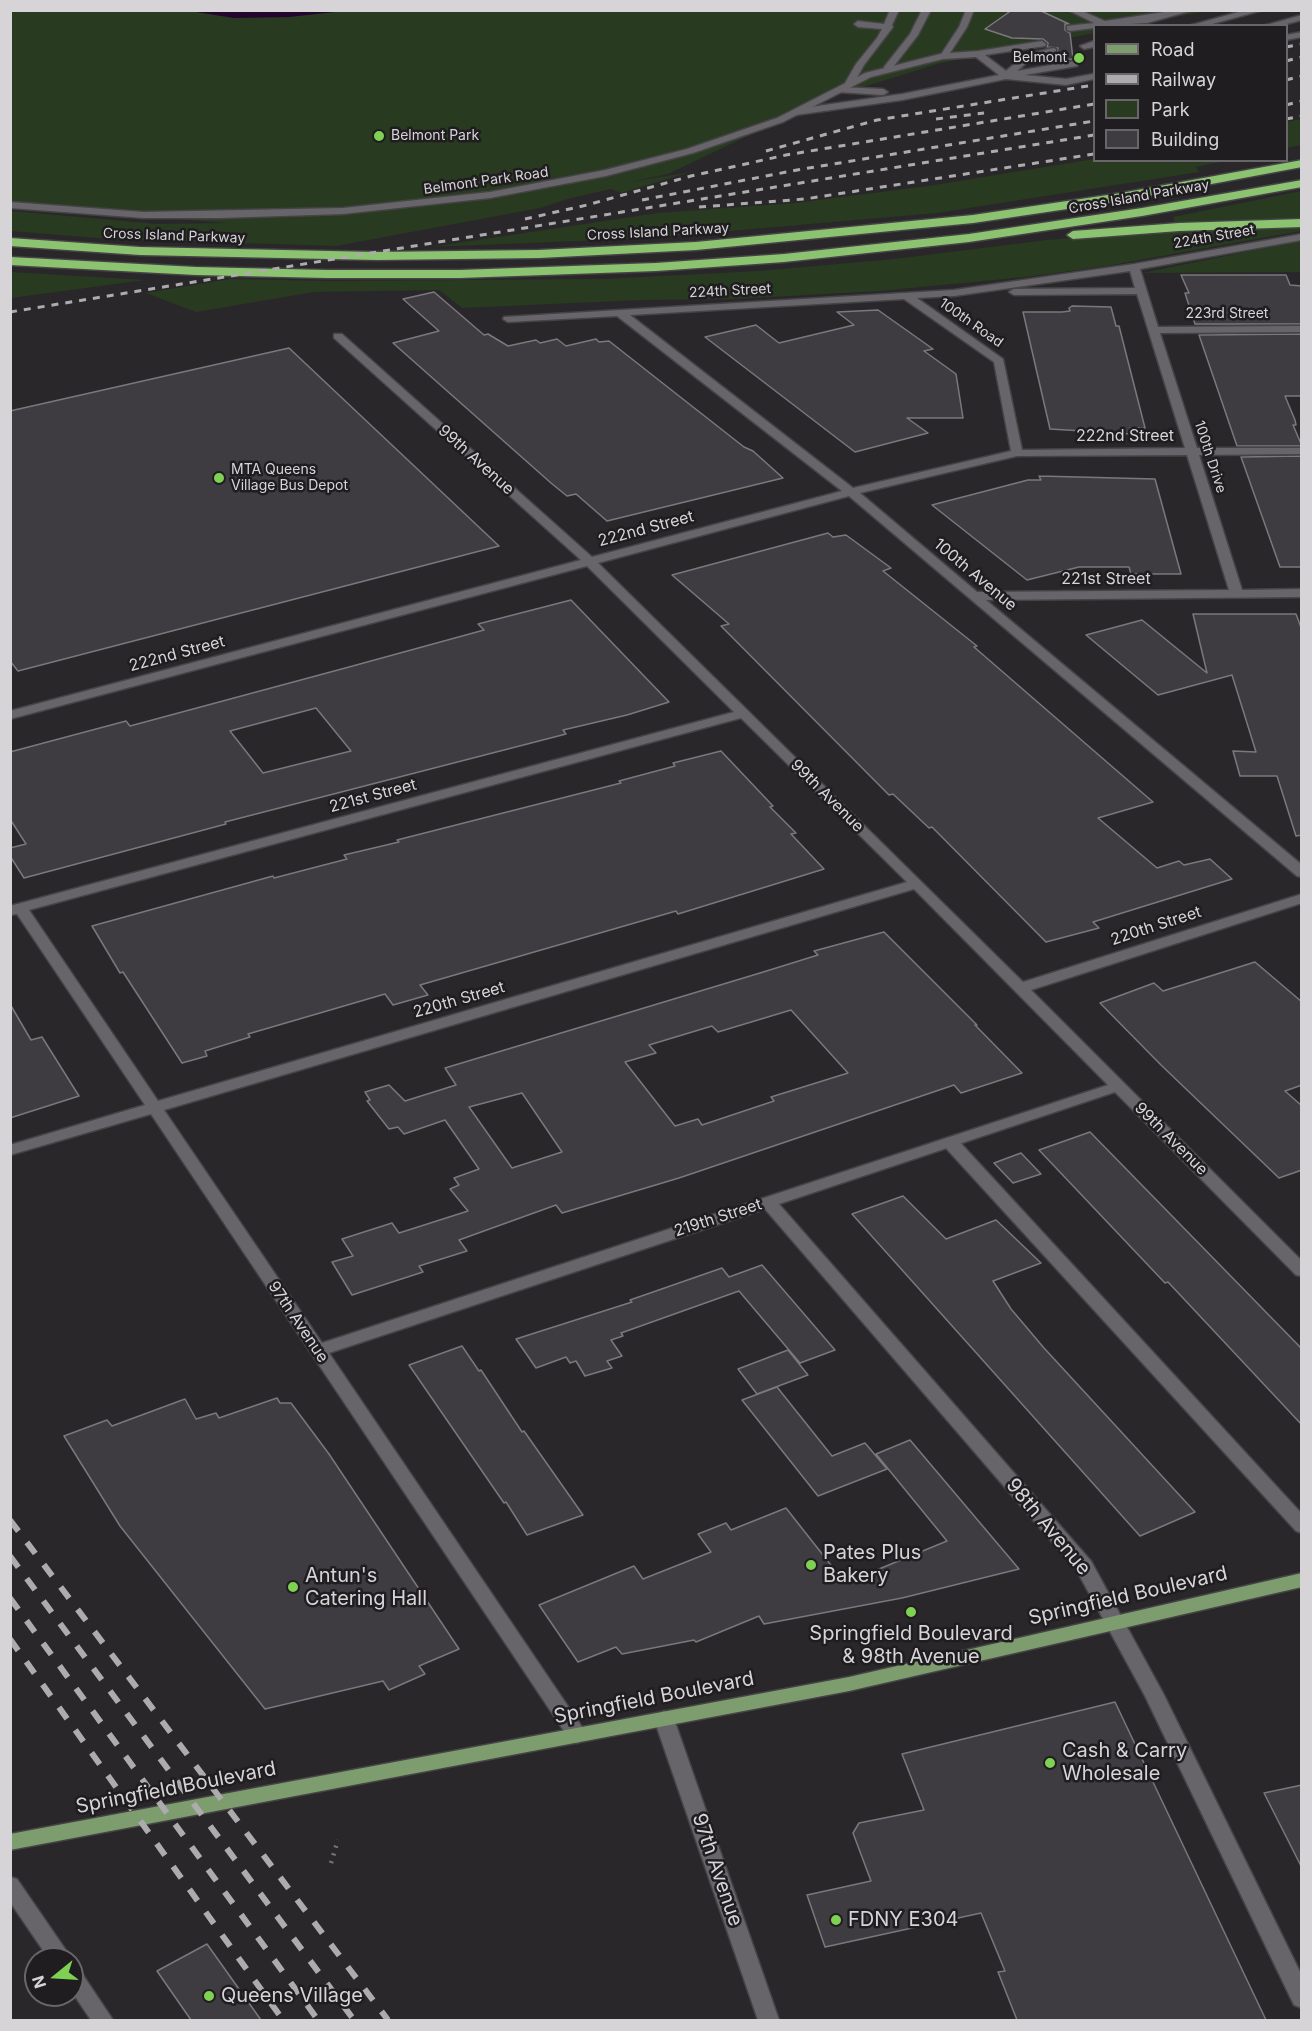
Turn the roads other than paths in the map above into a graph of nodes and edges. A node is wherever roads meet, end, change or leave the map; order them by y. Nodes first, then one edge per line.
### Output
1 (895, 10) edge
2 (927, 10) edge
3 (970, 10) edge
4 (1072, 10) edge
5 (1190, 10) edge
6 (1260, 10) edge
7 (1302, 17) edge
8 (1155, 18) junction
9 (858, 24) dead end
10 (1104, 24) joint
11 (1134, 24) edge
12 (1200, 24) edge
13 (1274, 24) edge
14 (1093, 25) edge
15 (889, 27) junction
16 (1070, 28) dead end
17 (1093, 34) edge
18 (1078, 38) dead end
19 (1015, 39) dead end
20 (1042, 44) dead end
21 (1093, 44) edge
22 (1084, 46) dead end
23 (1053, 51) dead end
24 (978, 54) junction
25 (944, 56) junction
26 (1074, 64) dead end
27 (887, 69) junction
28 (1006, 76) junction
29 (1093, 77) edge
30 (850, 83) junction
31 (943, 87) junction
32 (840, 90) junction
33 (796, 112) junction
34 (1264, 162) edge
35 (1302, 163) edge
36 (1302, 183) edge
37 (1121, 197) junction
38 (10, 205) edge
39 (1302, 223) edge
40 (1302, 237) edge
41 (10, 242) edge
42 (784, 258) junction
43 (10, 261) edge
44 (1134, 267) junction
45 (1141, 291) junction
46 (954, 293) junction
47 (907, 296) junction
48 (619, 312) junction
49 (508, 319) dead end
50 (1302, 329) edge
51 (1154, 330) junction
52 (338, 336) dead end
53 (1302, 451) edge
54 (1192, 452) junction
55 (1017, 453) junction
56 (851, 492) junction
57 (589, 561) junction
58 (1302, 593) edge
59 (1237, 595) junction
60 (974, 597) junction
61 (744, 713) junction
62 (10, 715) edge
63 (1302, 873) edge
64 (917, 884) junction
65 (1302, 898) edge
66 (16, 910) edge
67 (1021, 988) junction
68 (1119, 1086) junction
69 (154, 1108) junction
70 (950, 1142) junction
71 (10, 1150) edge
72 (768, 1202) junction
73 (1302, 1270) edge
74 (317, 1351) junction
75 (1302, 1526) edge
76 (1302, 1580) edge
77 (1116, 1622) junction
78 (664, 1719) junction
79 (577, 1736) junction
80 (10, 1842) edge
81 (10, 1885) edge
82 (53, 1947) edge
83 (84, 1992) edge
84 (1302, 2000) edge
85 (103, 2020) edge
86 (769, 2020) edge

1 - 15 street
2 - 27 street
3 - 25 street
4 - 10 street
5 - 8 street
6 - 12 street
7 - 13 street
8 - 10 street
8 - 11 street
9 - 15 street
14 - 16 street
15 - 30 street
17 - 18 street
19 - 25 street
20 - 24 street
21 - 22 street
23 - 28 street
24 - 25 street
24 - 28 street
25 - 27 street, Belmont Park Road
26 - 28 street
27 - 30 street, Belmont Park Road
28 - 29 street
28 - 31 street
30 - 32 street, Belmont Park Road
31 - 32 street
31 - 33 street
32 - 33 street, Belmont Park Road
33 - 38 street, Belmont Park Road
34 - 37 highway
35 - 37 highway, Cross Island Parkway
36 - 42 highway, Cross Island Parkway
37 - 41 highway, Cross Island Parkway
39 - 42 highway
40 - 44 street, 224th Street
42 - 43 highway, Cross Island Parkway
44 - 45 street, 100th Drive
44 - 46 street, 224th Street
45 - 46 street, 224th Street
45 - 51 street, 100th Drive
46 - 47 street, 224th Street
47 - 48 street, 224th Street
47 - 55 street, 100th Road
48 - 49 street, 224th Street
48 - 56 street, 100th Avenue
50 - 51 street, 223rd Street
51 - 54 street, 100th Drive
52 - 57 street, 99th Avenue
53 - 54 street, 222nd Street
54 - 55 street, 222nd Street
54 - 59 street, 100th Drive
55 - 56 street, 222nd Street
56 - 57 street, 222nd Street
56 - 60 street, 100th Avenue
57 - 61 street, 99th Avenue
57 - 62 street, 222nd Street
58 - 59 street
59 - 60 street, 221st Street
60 - 63 street, 100th Avenue
61 - 64 street, 99th Avenue
61 - 66 street, 221st Street
64 - 67 street, 99th Avenue
64 - 69 street, 220th Street
65 - 67 street, 220th Street
66 - 69 street, 97th Avenue
67 - 68 street, 99th Avenue
68 - 70 street, 219th Street
68 - 73 street, 99th Avenue
69 - 71 street, 220th Street
69 - 74 street, 97th Avenue
70 - 72 street, 219th Street
70 - 75 street
72 - 74 street, 219th Street
72 - 77 street, 98th Avenue
74 - 79 street, 97th Avenue
76 - 77 main road, Springfield Boulevard
77 - 78 main road, Springfield Boulevard
77 - 84 street, 98th Avenue
78 - 79 main road, Springfield Boulevard
78 - 86 street, 97th Avenue
79 - 80 main road, Springfield Boulevard
81 - 82 street
83 - 85 street

